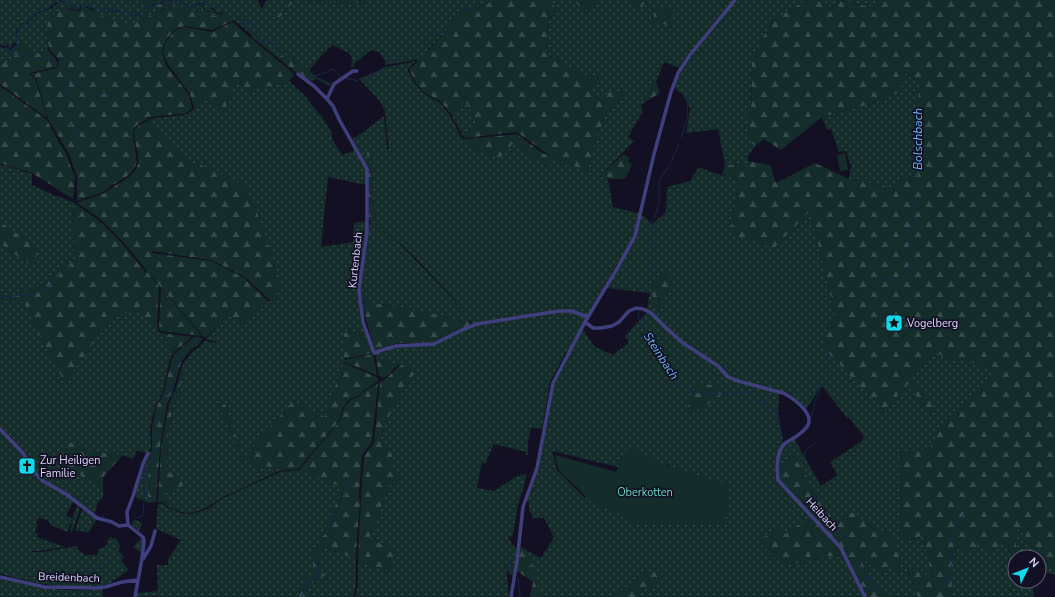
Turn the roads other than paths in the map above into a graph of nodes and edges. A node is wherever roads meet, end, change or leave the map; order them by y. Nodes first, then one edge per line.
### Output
1 (735, 0) edge
2 (357, 71) dead end
3 (298, 74) dead end
4 (327, 99) junction
5 (588, 317) junction
6 (585, 322) junction
7 (0, 428) edge
8 (148, 453) dead end
9 (128, 525) junction
10 (155, 531) dead end
11 (142, 560) junction
12 (0, 577) edge
13 (138, 580) junction
14 (135, 597) edge
15 (511, 597) edge
16 (865, 597) edge

1 - 5 street
2 - 4 street
3 - 4 street, Kurtenbach
4 - 5 street, Kurtenbach
5 - 6 street
6 - 15 street
6 - 16 street, Heibach
7 - 9 street
8 - 9 street
9 - 11 street
10 - 11 street
11 - 13 street
12 - 13 street, Breidenbach
13 - 14 street

